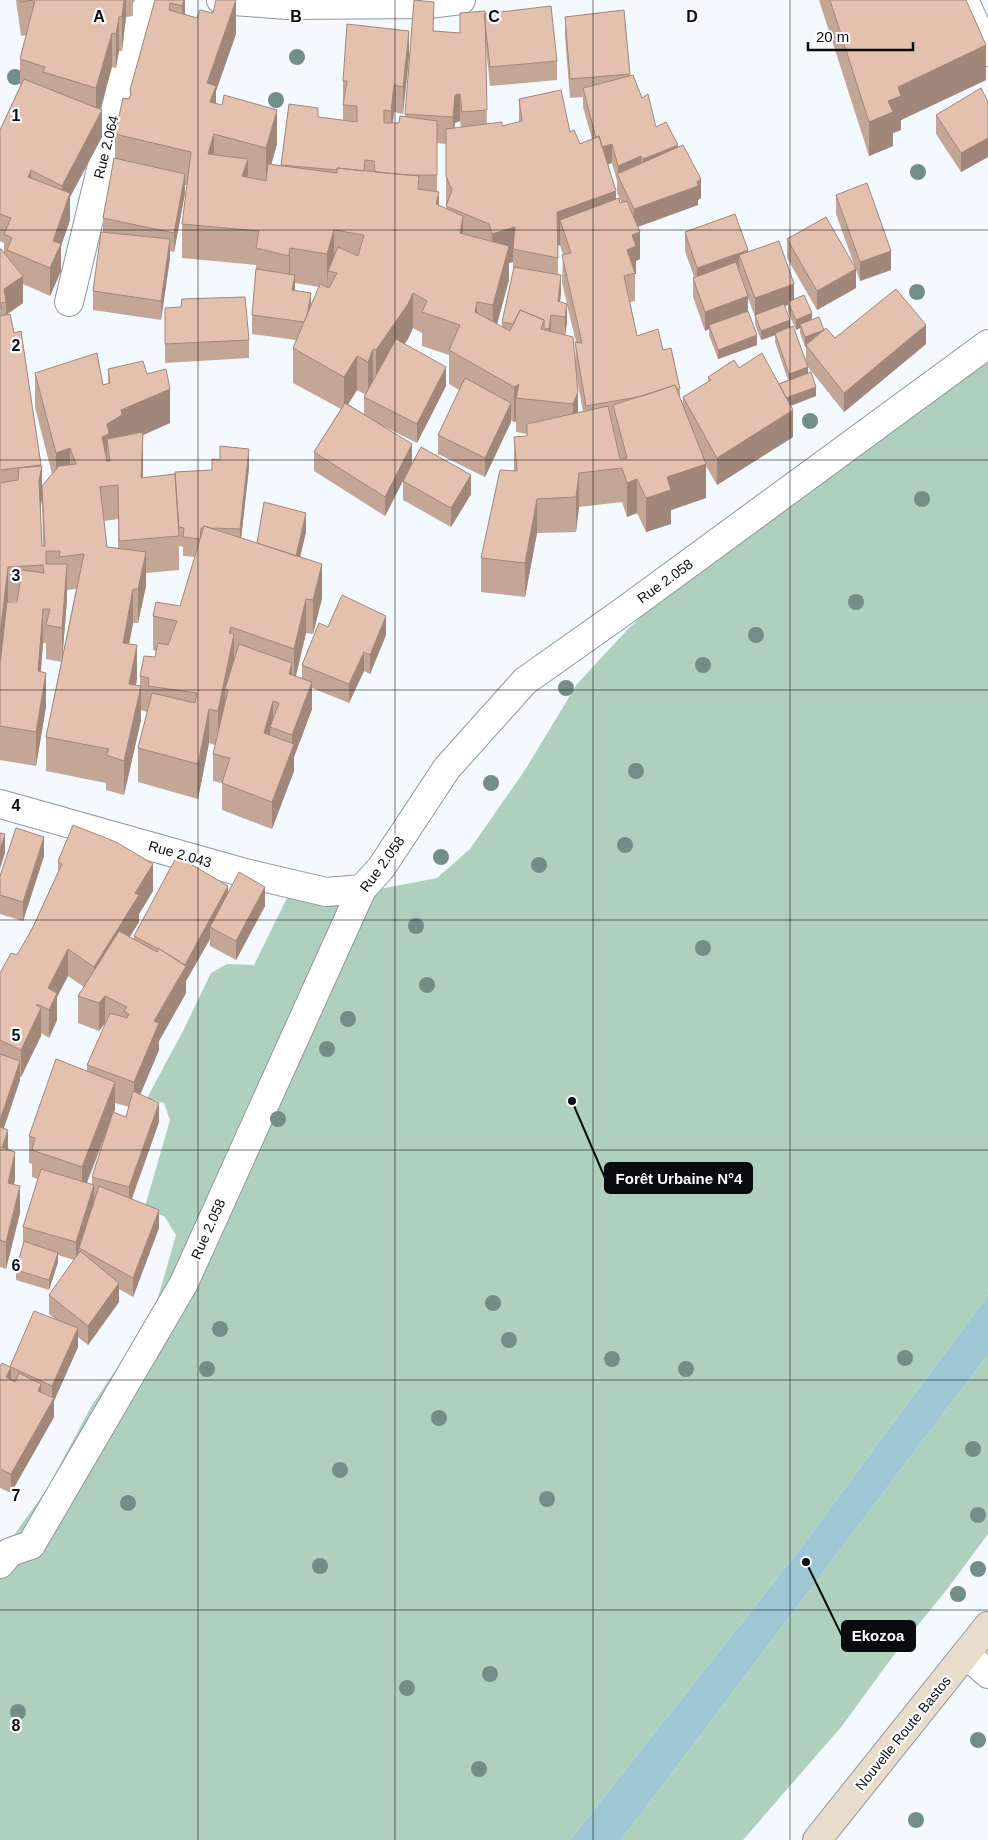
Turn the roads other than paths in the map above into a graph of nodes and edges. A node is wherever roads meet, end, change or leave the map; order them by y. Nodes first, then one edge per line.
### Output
1 (159, 0) edge
2 (221, 0) edge
3 (461, 0) edge
4 (964, 0) edge
5 (988, 52) edge
6 (69, 302) dead end
7 (988, 344) edge
8 (0, 804) edge
9 (362, 888) junction
10 (0, 1564) edge
11 (988, 1626) edge
12 (966, 1654) junction
13 (988, 1674) edge
14 (817, 1840) edge

1 - 6 street, Rue 2.064
2 - 3 street
4 - 5 street
7 - 9 street, Rue 2.058
8 - 9 street, Rue 2.043
9 - 10 street, Rue 2.058
11 - 12 main road, Nouvelle Route Bastos
12 - 13 street
12 - 14 main road, Nouvelle Route Bastos

